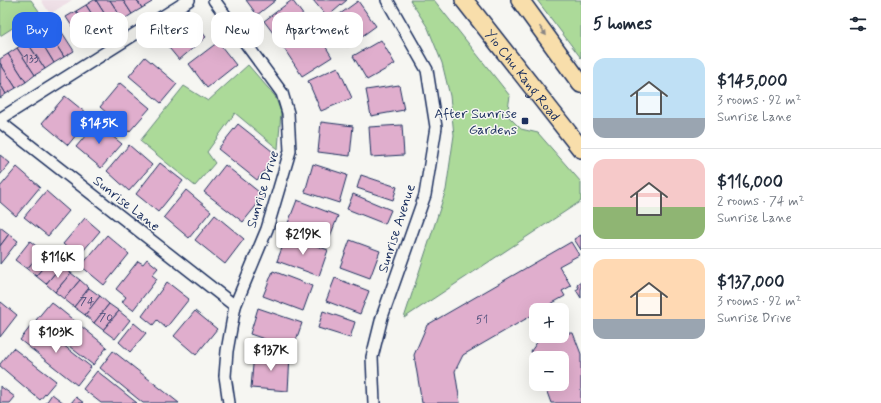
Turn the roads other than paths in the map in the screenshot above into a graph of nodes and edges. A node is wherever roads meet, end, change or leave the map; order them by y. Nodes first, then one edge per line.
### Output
1 (189, 0) edge
2 (214, 0) edge
3 (387, 0) edge
4 (464, 0) edge
5 (520, 0) edge
6 (581, 84) edge
7 (0, 121) edge
8 (581, 149) edge
9 (235, 306) junction
10 (230, 403) edge
11 (374, 403) edge

1 - 7 street
2 - 9 street, Sunrise Drive
3 - 11 street, Sunrise Avenue
4 - 8 main road, Yio Chu Kang Road
5 -> 6 main road
7 - 9 street, Sunrise Lane
9 - 10 street, Sunrise Drive

